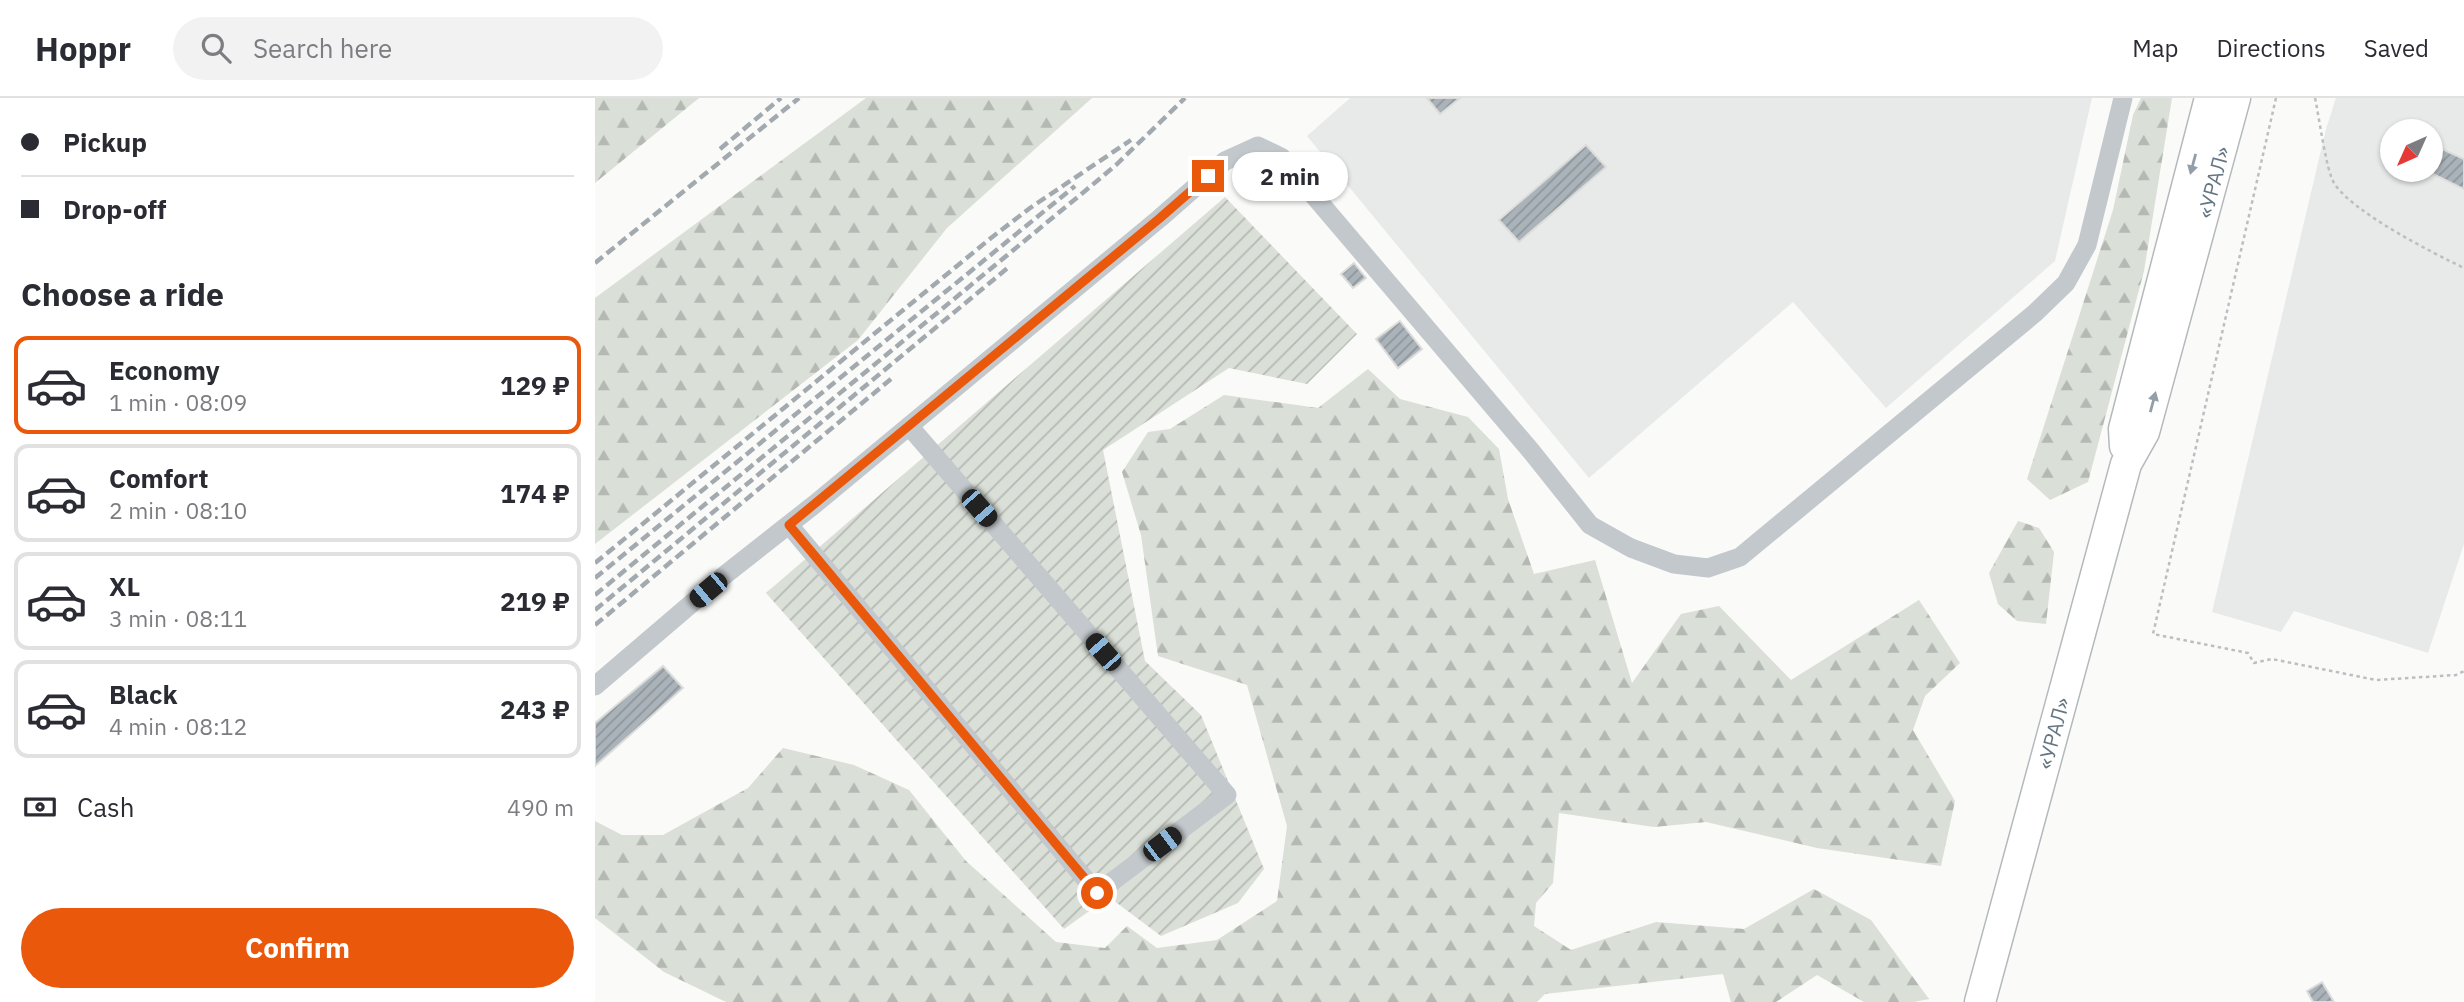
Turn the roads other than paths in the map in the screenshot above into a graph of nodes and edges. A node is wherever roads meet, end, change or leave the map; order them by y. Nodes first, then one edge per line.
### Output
1 (2123, 98) edge
2 (2210, 98) edge
3 (2235, 98) edge
4 (909, 426) junction
5 (2126, 464) junction
6 (789, 525) junction
7 (595, 686) edge
8 (1980, 1002) edge

1 - 4 street
2 -> 5 highway, «УРАЛ»
5 -> 3 highway, «УРАЛ»
4 - 6 street
4 - 6 street
5 - 8 highway, «УРАЛ»
6 - 7 street

